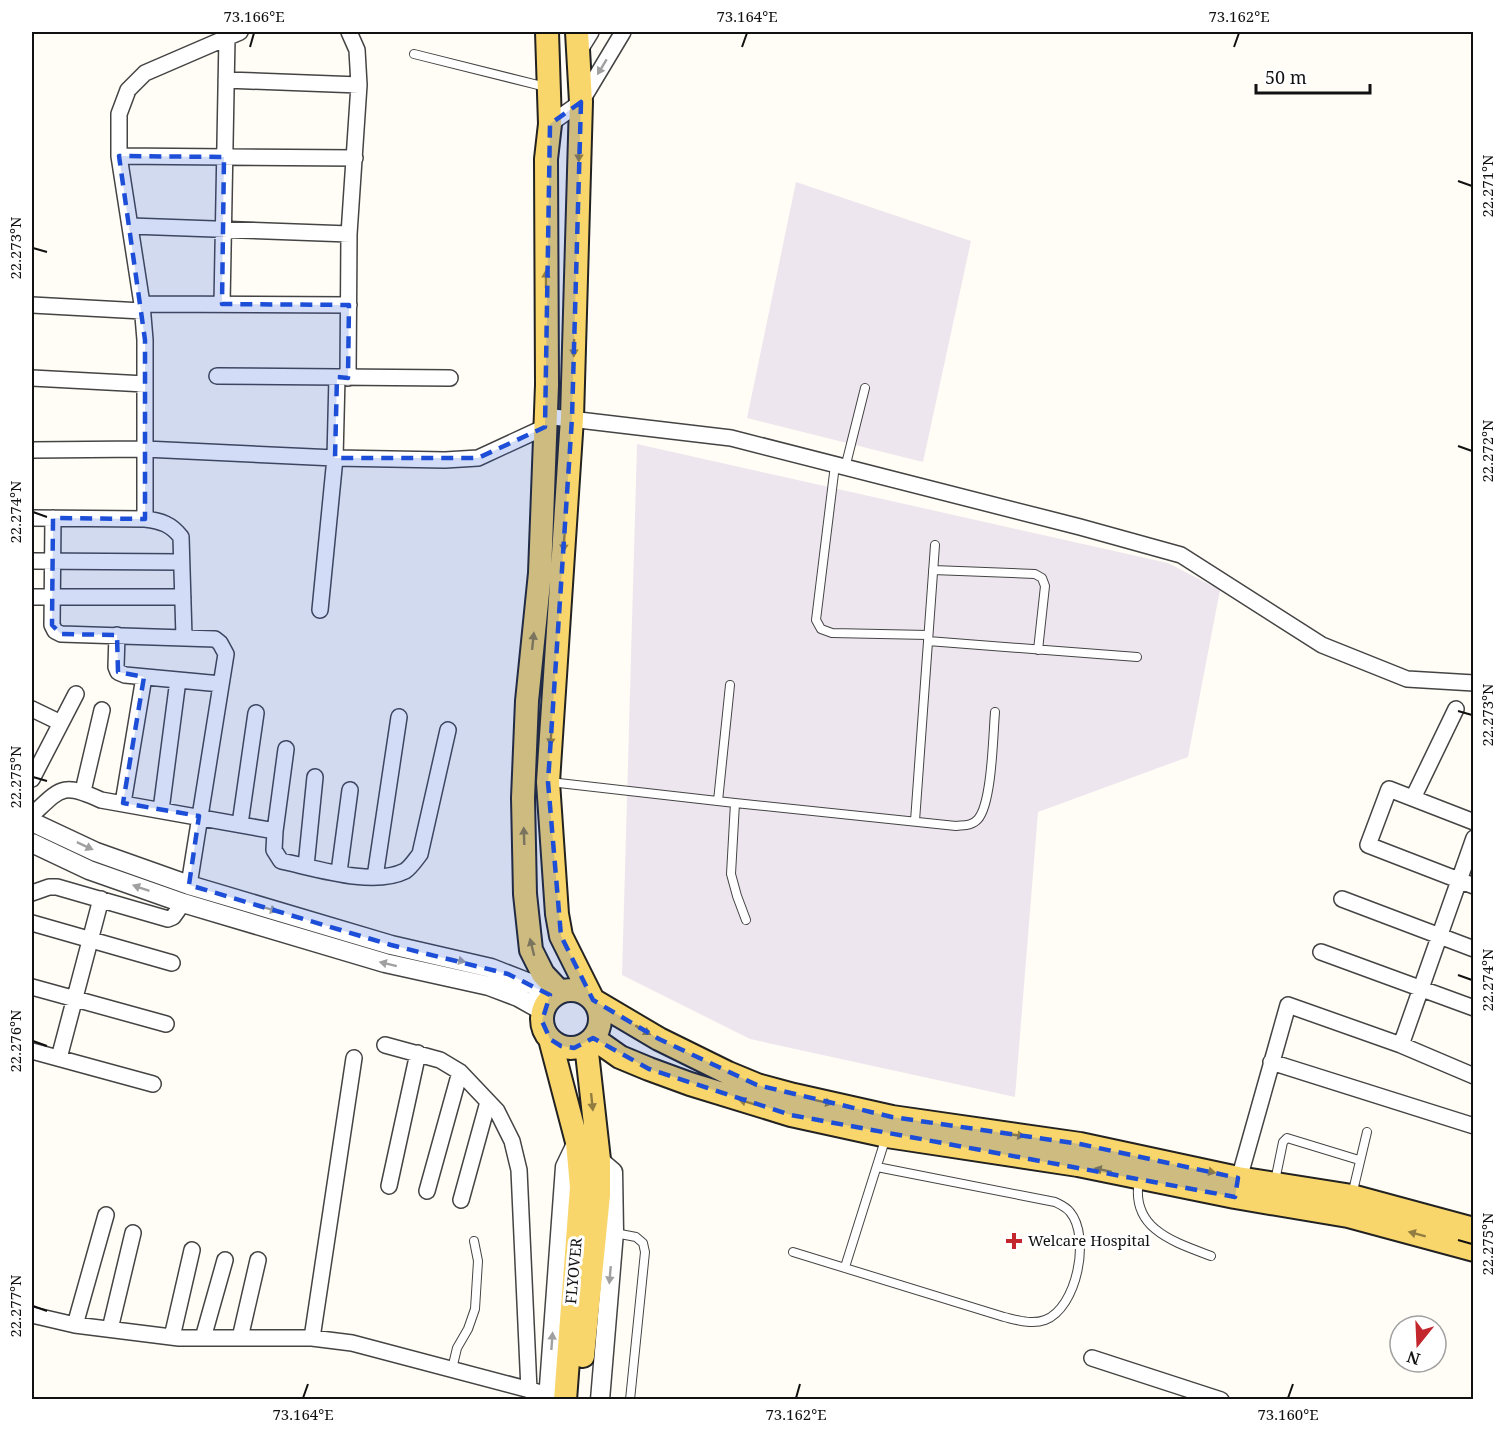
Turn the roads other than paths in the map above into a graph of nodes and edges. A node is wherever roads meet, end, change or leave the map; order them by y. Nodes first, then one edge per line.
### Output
1 (349, 32) edge
2 (547, 32) edge
3 (591, 32) edge
4 (623, 32) edge
5 (233, 34) edge
6 (578, 42) edge
7 (414, 54) dead end
8 (226, 80) junction
9 (359, 85) junction
10 (547, 87) junction
11 (580, 102) junction
12 (550, 124) junction
13 (119, 156) junction
14 (224, 157) junction
15 (355, 158) junction
16 (130, 226) junction
17 (223, 230) junction
18 (349, 234) junction
19 (222, 304) junction
20 (32, 305) edge
21 (350, 305) junction
22 (142, 308) junction
23 (217, 376) dead end
24 (342, 377) junction
25 (32, 378) edge
26 (450, 378) dead end
27 (145, 384) junction
28 (865, 387) dead end
29 (572, 418) junction
30 (545, 421) junction
31 (145, 448) junction
32 (32, 450) edge
33 (335, 458) junction
34 (840, 466) junction
35 (32, 518) edge
36 (53, 519) junction
37 (145, 519) junction
38 (935, 546) dead end
39 (32, 561) edge
40 (51, 561) junction
41 (182, 562) junction
42 (933, 570) junction
43 (32, 597) edge
44 (53, 597) junction
45 (183, 597) junction
46 (320, 609) dead end
47 (117, 635) junction
48 (184, 637) junction
49 (928, 638) junction
50 (1038, 650) junction
51 (1137, 657) dead end
52 (144, 677) junction
53 (178, 680) junction
54 (1473, 683) edge
55 (221, 684) junction
56 (730, 685) dead end
57 (76, 694) dead end
58 (32, 709) edge
59 (1456, 709) dead end
60 (102, 710) dead end
61 (995, 712) dead end
62 (256, 713) dead end
63 (399, 717) dead end
64 (61, 723) junction
65 (448, 730) dead end
66 (286, 749) dead end
67 (315, 777) dead end
68 (32, 779) edge
69 (548, 782) junction
70 (350, 790) dead end
71 (83, 792) junction
72 (1413, 798) junction
73 (718, 801) junction
74 (123, 803) junction
75 (735, 803) junction
76 (161, 810) junction
77 (32, 815) edge
78 (199, 816) junction
79 (915, 821) junction
80 (32, 822) edge
81 (1473, 822) edge
82 (240, 824) junction
83 (275, 831) junction
84 (1473, 838) edge
85 (32, 843) edge
86 (306, 866) junction
87 (339, 872) junction
88 (375, 877) junction
89 (1459, 880) junction
90 (189, 885) junction
91 (1473, 886) edge
92 (32, 893) edge
93 (101, 899) junction
94 (1342, 899) dead end
95 (183, 903) junction
96 (746, 920) dead end
97 (32, 923) edge
98 (1439, 936) junction
99 (91, 940) junction
100 (1473, 949) edge
101 (1321, 952) dead end
102 (172, 963) dead end
103 (32, 987) edge
104 (1420, 989) junction
105 (75, 999) junction
106 (552, 1000) junction
107 (593, 1000) junction
108 (1473, 1008) edge
109 (166, 1024) dead end
110 (550, 1039) junction
111 (589, 1041) junction
112 (385, 1045) dead end
113 (1401, 1045) junction
114 (32, 1051) edge
115 (418, 1053) junction
116 (59, 1058) junction
117 (354, 1058) dead end
118 (1271, 1062) junction
119 (460, 1072) junction
120 (1473, 1076) edge
121 (153, 1084) dead end
122 (488, 1102) junction
123 (889, 1126) junction
124 (1473, 1126) edge
125 (1366, 1132) dead end
126 (577, 1142) junction
127 (599, 1160) junction
128 (1359, 1160) junction
129 (877, 1167) junction
130 (1142, 1168) junction
131 (1274, 1183) junction
132 (389, 1186) dead end
133 (1236, 1188) junction
134 (427, 1191) dead end
135 (590, 1191) junction
136 (461, 1200) dead end
137 (1350, 1206) junction
138 (106, 1215) dead end
139 (1473, 1229) edge
140 (614, 1232) junction
141 (133, 1233) dead end
142 (474, 1241) dead end
143 (192, 1250) dead end
144 (1473, 1250) edge
145 (793, 1252) dead end
146 (1211, 1256) dead end
147 (225, 1260) dead end
148 (258, 1260) dead end
149 (845, 1267) junction
150 (32, 1315) edge
151 (75, 1325) junction
152 (110, 1329) junction
153 (172, 1337) junction
154 (203, 1338) junction
155 (240, 1338) junction
156 (312, 1338) junction
157 (1092, 1358) dead end
158 (452, 1369) junction
159 (529, 1390) junction
160 (554, 1398) edge
161 (578, 1400) edge
162 (600, 1400) edge
163 (630, 1400) edge
164 (1221, 1400) edge

1 - 9 street
2 - 10 main road
3 - 6 street
4 -> 11 street
5 - 8 street
5 - 13 street
6 - 11 main road
7 - 10 lane
8 - 9 street
8 - 14 street
9 - 15 street
10 - 12 main road
11 - 12 street
11 -> 29 main road
30 -> 12 main road
13 - 14 street
13 - 16 street
14 - 15 street
14 - 17 street
15 - 18 street
16 - 17 street
16 - 22 street
17 - 18 street
17 - 19 street
18 - 21 street
19 - 21 street
19 - 22 street
20 - 22 street
21 - 24 street
22 - 27 street
23 - 24 street
24 - 26 street
24 - 33 street
25 - 27 street
27 - 31 street
28 - 34 lane
29 - 30 street
29 - 34 street
29 -> 69 main road
30 - 33 street
106 -> 30 main road
31 - 32 street
31 - 33 street
31 - 37 street
33 - 46 street
34 - 49 lane
34 - 54 street
35 - 36 street
36 - 37 street
36 - 40 street
37 - 41 street
38 - 42 lane
39 - 40 street
40 - 41 street
40 - 44 street
41 - 45 street
42 - 49 lane
42 - 50 lane
43 - 44 street
44 - 45 street
44 - 47 street
45 - 48 street
47 - 48 street
47 - 52 street
48 - 55 street
49 - 50 lane
49 - 79 lane
50 - 51 lane
52 - 53 street
52 - 74 street
53 - 55 street
53 - 76 street
55 - 78 street
56 - 73 lane
57 - 64 street
58 - 64 street
59 - 72 street
60 - 71 street
61 - 79 lane
62 - 82 street
63 - 88 street
64 - 68 street
65 - 88 street
66 - 83 street
67 - 86 street
69 - 73 lane
69 - 107 main road
70 - 87 street
71 - 74 street
71 - 77 street
72 - 81 street
72 - 89 street
73 - 75 lane
74 - 76 street
75 - 79 lane
75 - 96 lane
76 - 78 street
78 - 82 street
78 - 90 street
80 -> 90 street
82 - 83 street
83 - 86 street
84 - 89 street
95 -> 85 street
86 - 87 street
87 - 88 street
89 - 91 street
89 - 98 street
90 -> 106 street
92 - 93 street
93 - 95 street
93 - 99 street
94 - 98 street
106 -> 95 street
97 - 99 street
98 - 100 street
98 - 104 street
99 - 102 street
99 - 105 street
101 - 104 street
103 - 105 street
104 - 108 street
104 - 113 street
105 - 109 street
105 - 116 street
106 - 107 main road
106 - 110 main road
107 - 111 main road
107 -> 123 main road
110 - 111 main road
110 - 126 main road, FLYOVER
123 -> 111 main road
111 -> 127 main road, FLYOVER
112 - 115 street
113 - 118 street
113 - 120 street
114 - 116 street
115 - 119 street
115 - 132 street
116 - 121 street
117 - 156 street
118 - 124 street
118 - 133 street
119 - 122 street
119 - 134 street
122 - 136 street
122 - 159 street
123 - 129 lane
123 - 130 main road
125 - 128 lane
126 - 135 main road, FLYOVER
160 -> 126 street
127 - 135 main road, FLYOVER
127 - 140 street
128 - 131 lane
128 - 137 lane
129 - 149 lane
129 - 149 lane
130 - 133 main road
130 - 146 lane
131 - 133 main road
131 - 137 main road
133 - 137 main road
135 - 160 main road, FLYOVER
135 - 161 main road, FLYOVER
137 - 139 main road
144 -> 137 main road
138 - 151 street
140 -> 162 street
140 - 163 lane
141 - 152 street
142 - 158 lane
143 - 153 street
145 - 149 lane
147 - 154 street
148 - 155 street
150 - 151 street
151 - 152 street
152 - 153 street
153 - 154 street
154 - 155 street
155 - 156 street
156 - 158 street
157 - 164 street
158 - 159 street
159 - 160 street

